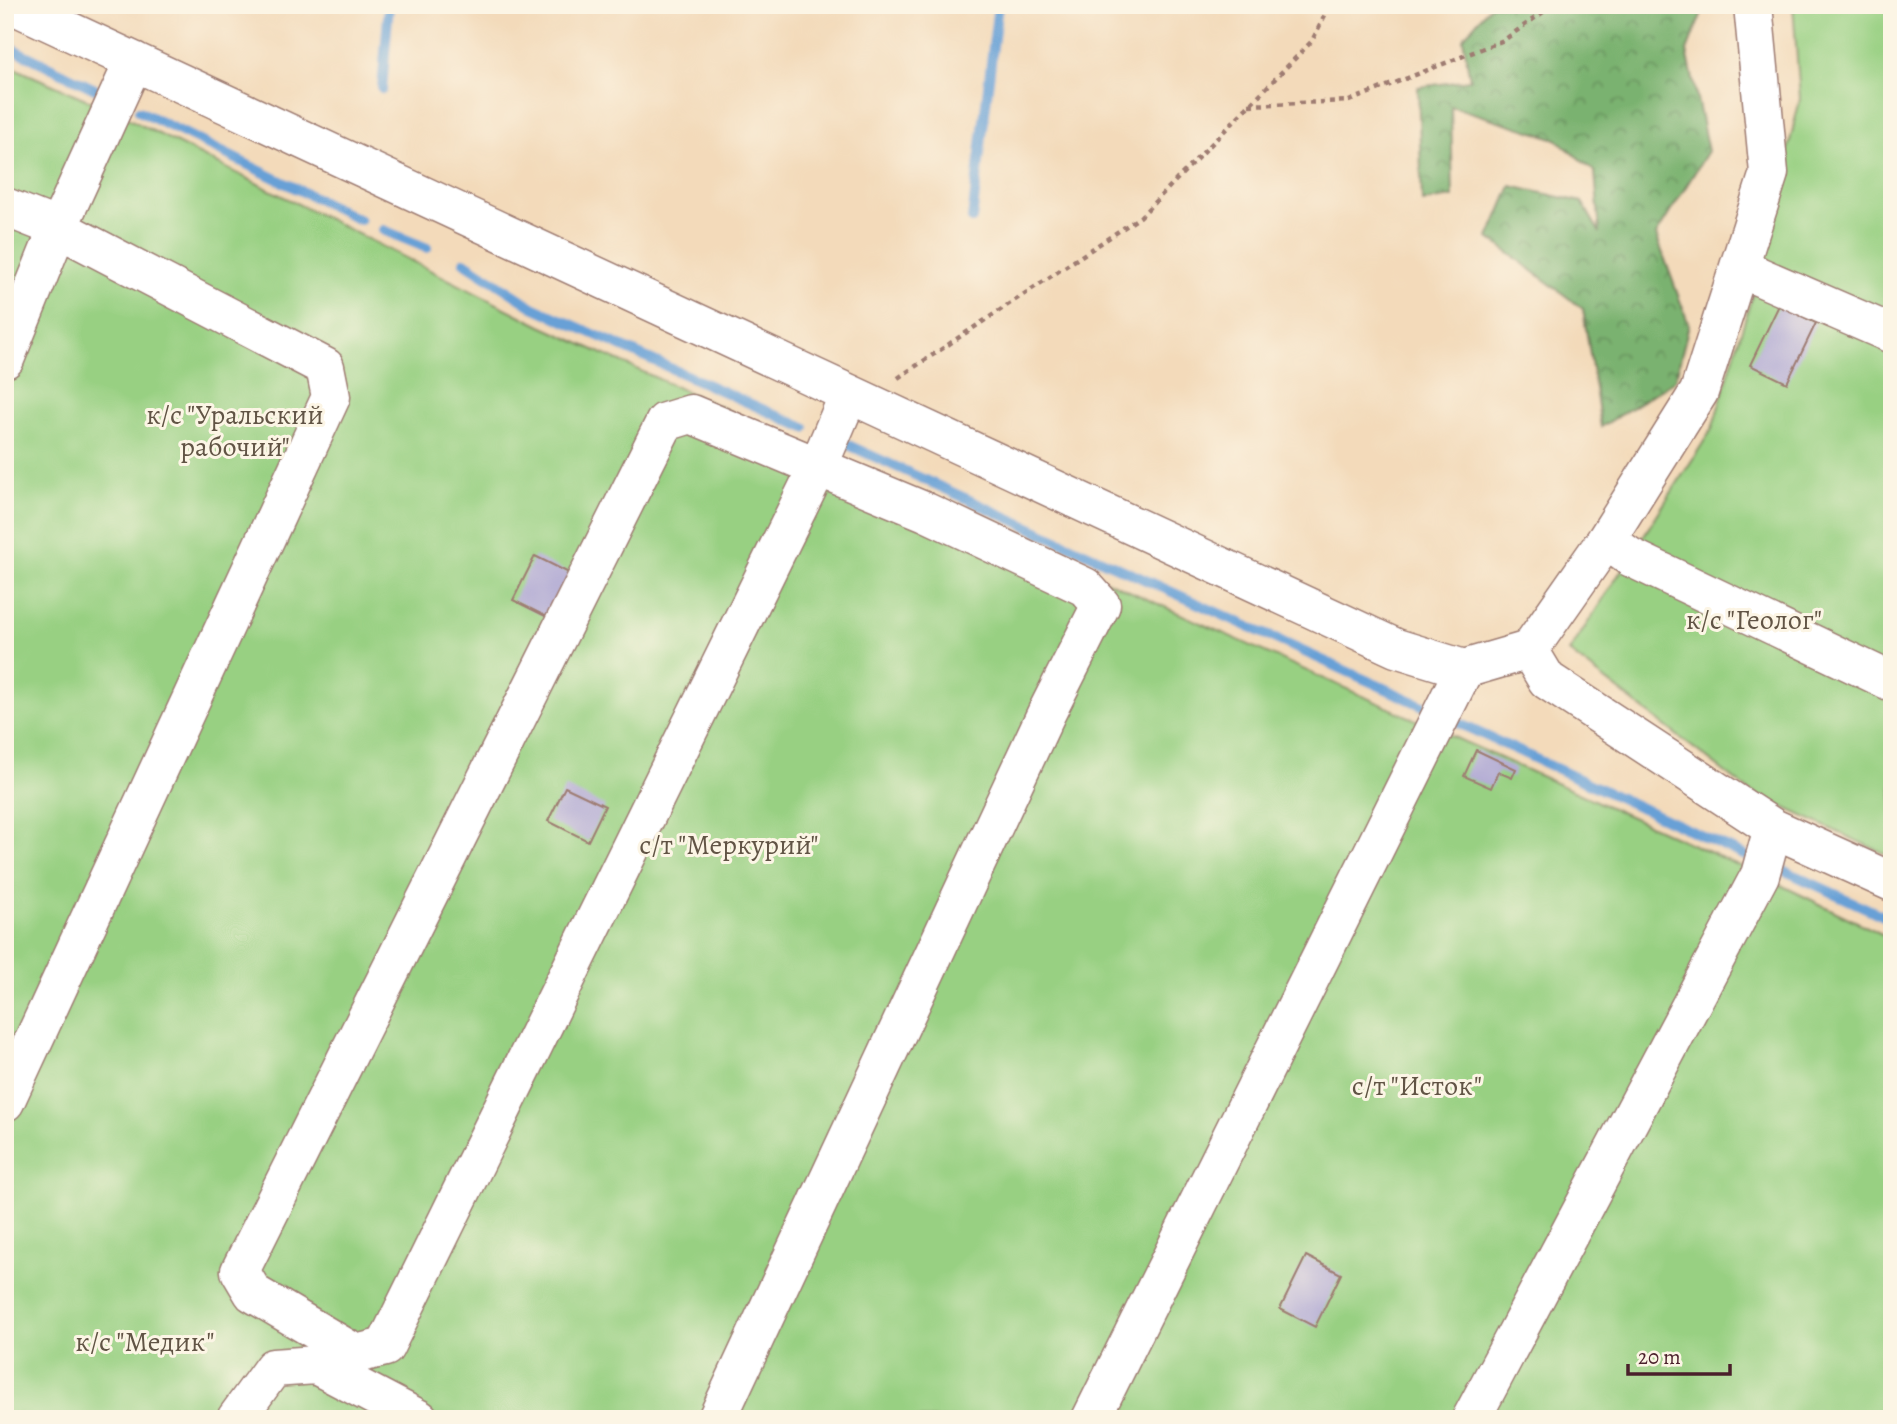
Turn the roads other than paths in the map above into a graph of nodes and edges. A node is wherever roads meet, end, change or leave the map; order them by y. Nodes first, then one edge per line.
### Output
1 (13, 5) edge
2 (1753, 5) edge
3 (134, 61) junction
4 (5, 207) edge
5 (58, 228) junction
6 (1740, 265) junction
7 (1892, 334) edge
8 (5, 359) edge
9 (856, 398) junction
10 (817, 469) junction
11 (1606, 540) junction
12 (1529, 650) junction
13 (1464, 669) junction
14 (1892, 682) edge
15 (1773, 828) junction
16 (1892, 882) edge
17 (5, 1102) edge
18 (236, 1419) edge
19 (419, 1419) edge
20 (717, 1419) edge
21 (1091, 1419) edge
22 (1471, 1419) edge

1 - 3 lane
2 - 6 lane
3 - 5 lane
3 - 9 lane
4 - 5 lane
5 - 8 lane
5 - 17 lane
6 - 7 lane
6 - 11 lane
9 - 10 lane
9 - 13 lane
10 - 10 lane
10 - 20 lane
11 - 12 lane
11 - 14 lane
12 - 13 lane
12 - 15 lane
13 - 21 lane
15 - 16 lane
15 - 22 lane
18 - 19 lane

